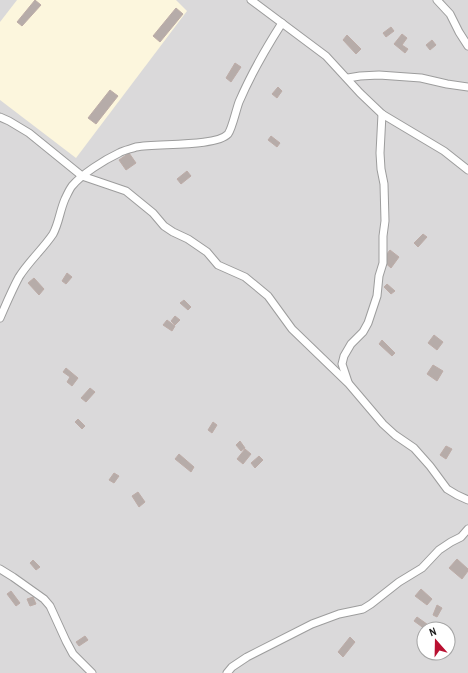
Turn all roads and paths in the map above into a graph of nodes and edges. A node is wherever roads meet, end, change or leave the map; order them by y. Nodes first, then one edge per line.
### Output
1 (251, 0) edge
2 (437, 0) edge
3 (282, 22) junction
4 (468, 46) edge
5 (348, 78) junction
6 (468, 87) edge
7 (382, 114) junction
8 (0, 117) edge
9 (468, 170) edge
10 (82, 176) junction
11 (0, 318) edge
12 (349, 384) junction
13 (468, 500) edge
14 (468, 530) edge
15 (0, 569) edge
16 (92, 673) edge
17 (227, 673) edge

1 - 3 street
2 - 4 street
3 - 5 street
3 - 10 street
5 - 6 street
5 - 7 street
7 - 9 street
7 - 12 street
8 - 10 street
10 - 11 street
10 - 12 street
12 - 13 street
14 - 17 street
15 - 16 street

